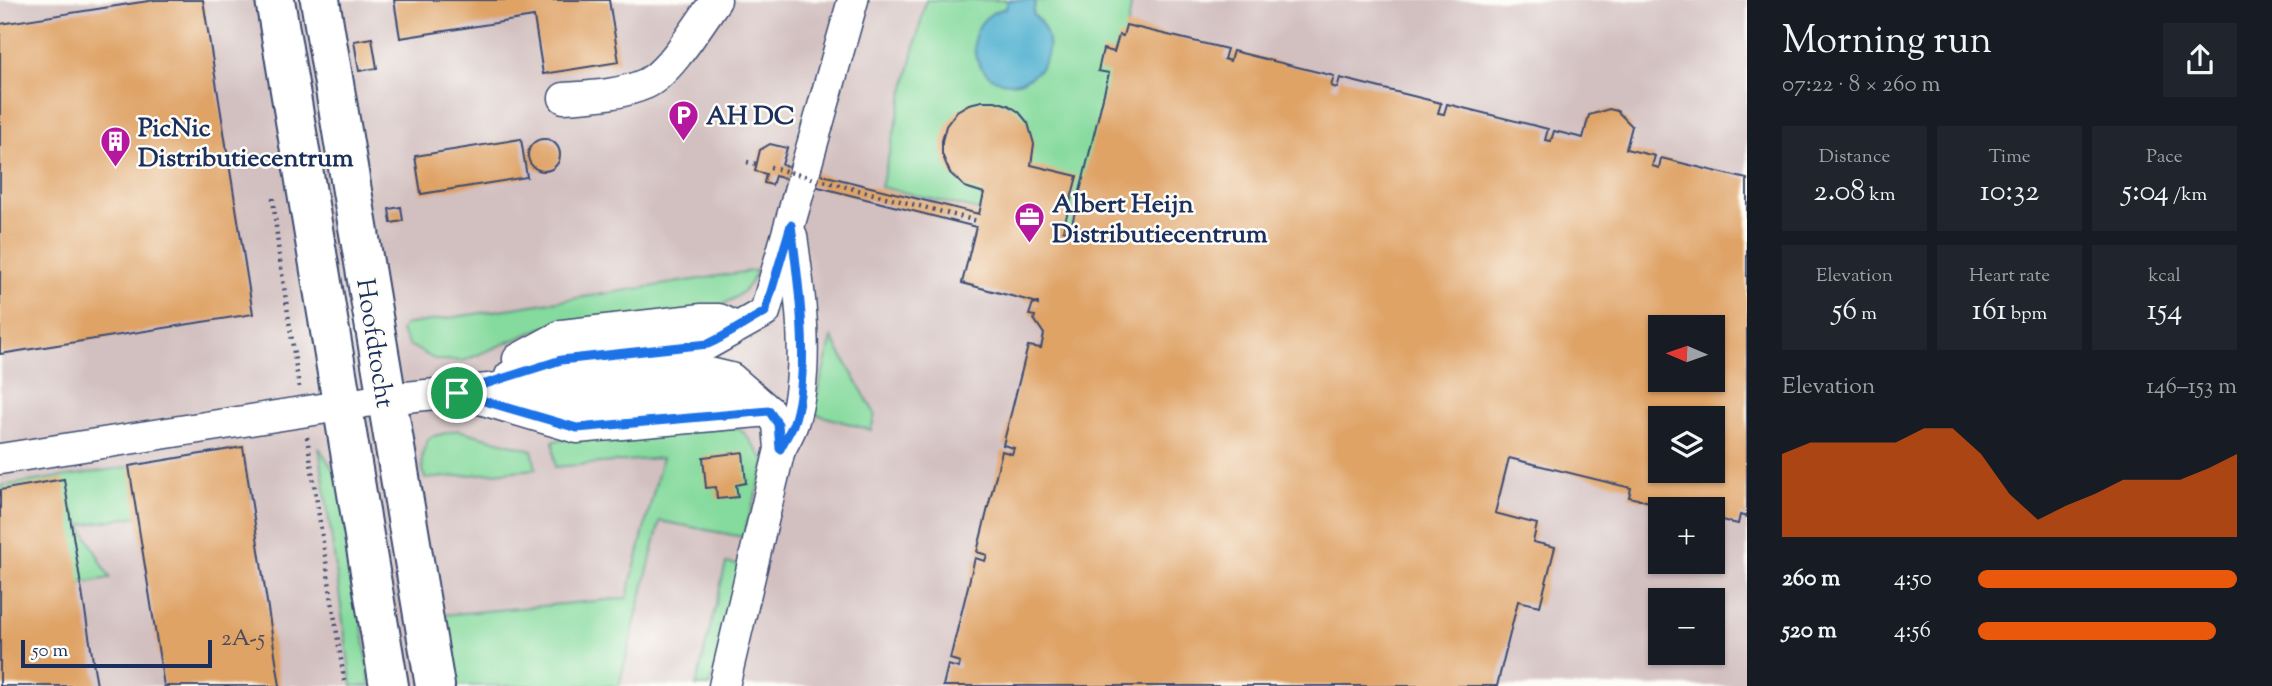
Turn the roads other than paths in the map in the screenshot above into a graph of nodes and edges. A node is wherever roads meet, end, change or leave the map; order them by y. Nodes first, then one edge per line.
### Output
1 (275, 0) edge
2 (320, 0) edge
3 (716, 0) edge
4 (853, 0) edge
5 (564, 99) dead end
6 (791, 225) junction
7 (457, 393) junction
8 (385, 399) junction
9 (344, 405) junction
10 (769, 411) junction
11 (780, 449) junction
12 (0, 458) edge
13 (389, 686) edge
14 (435, 686) edge
15 (724, 686) edge

1 - 9 main road, Hoofdtocht
2 - 8 main road, Hoofdtocht
3 - 5 street
4 - 6 street
6 - 7 street
6 - 11 street
7 - 8 street
7 - 10 street
7 - 10 street
8 - 9 street
8 - 14 main road, Hoofdtocht
9 - 12 street
9 - 13 main road, Hoofdtocht
10 - 11 street
11 - 15 street

